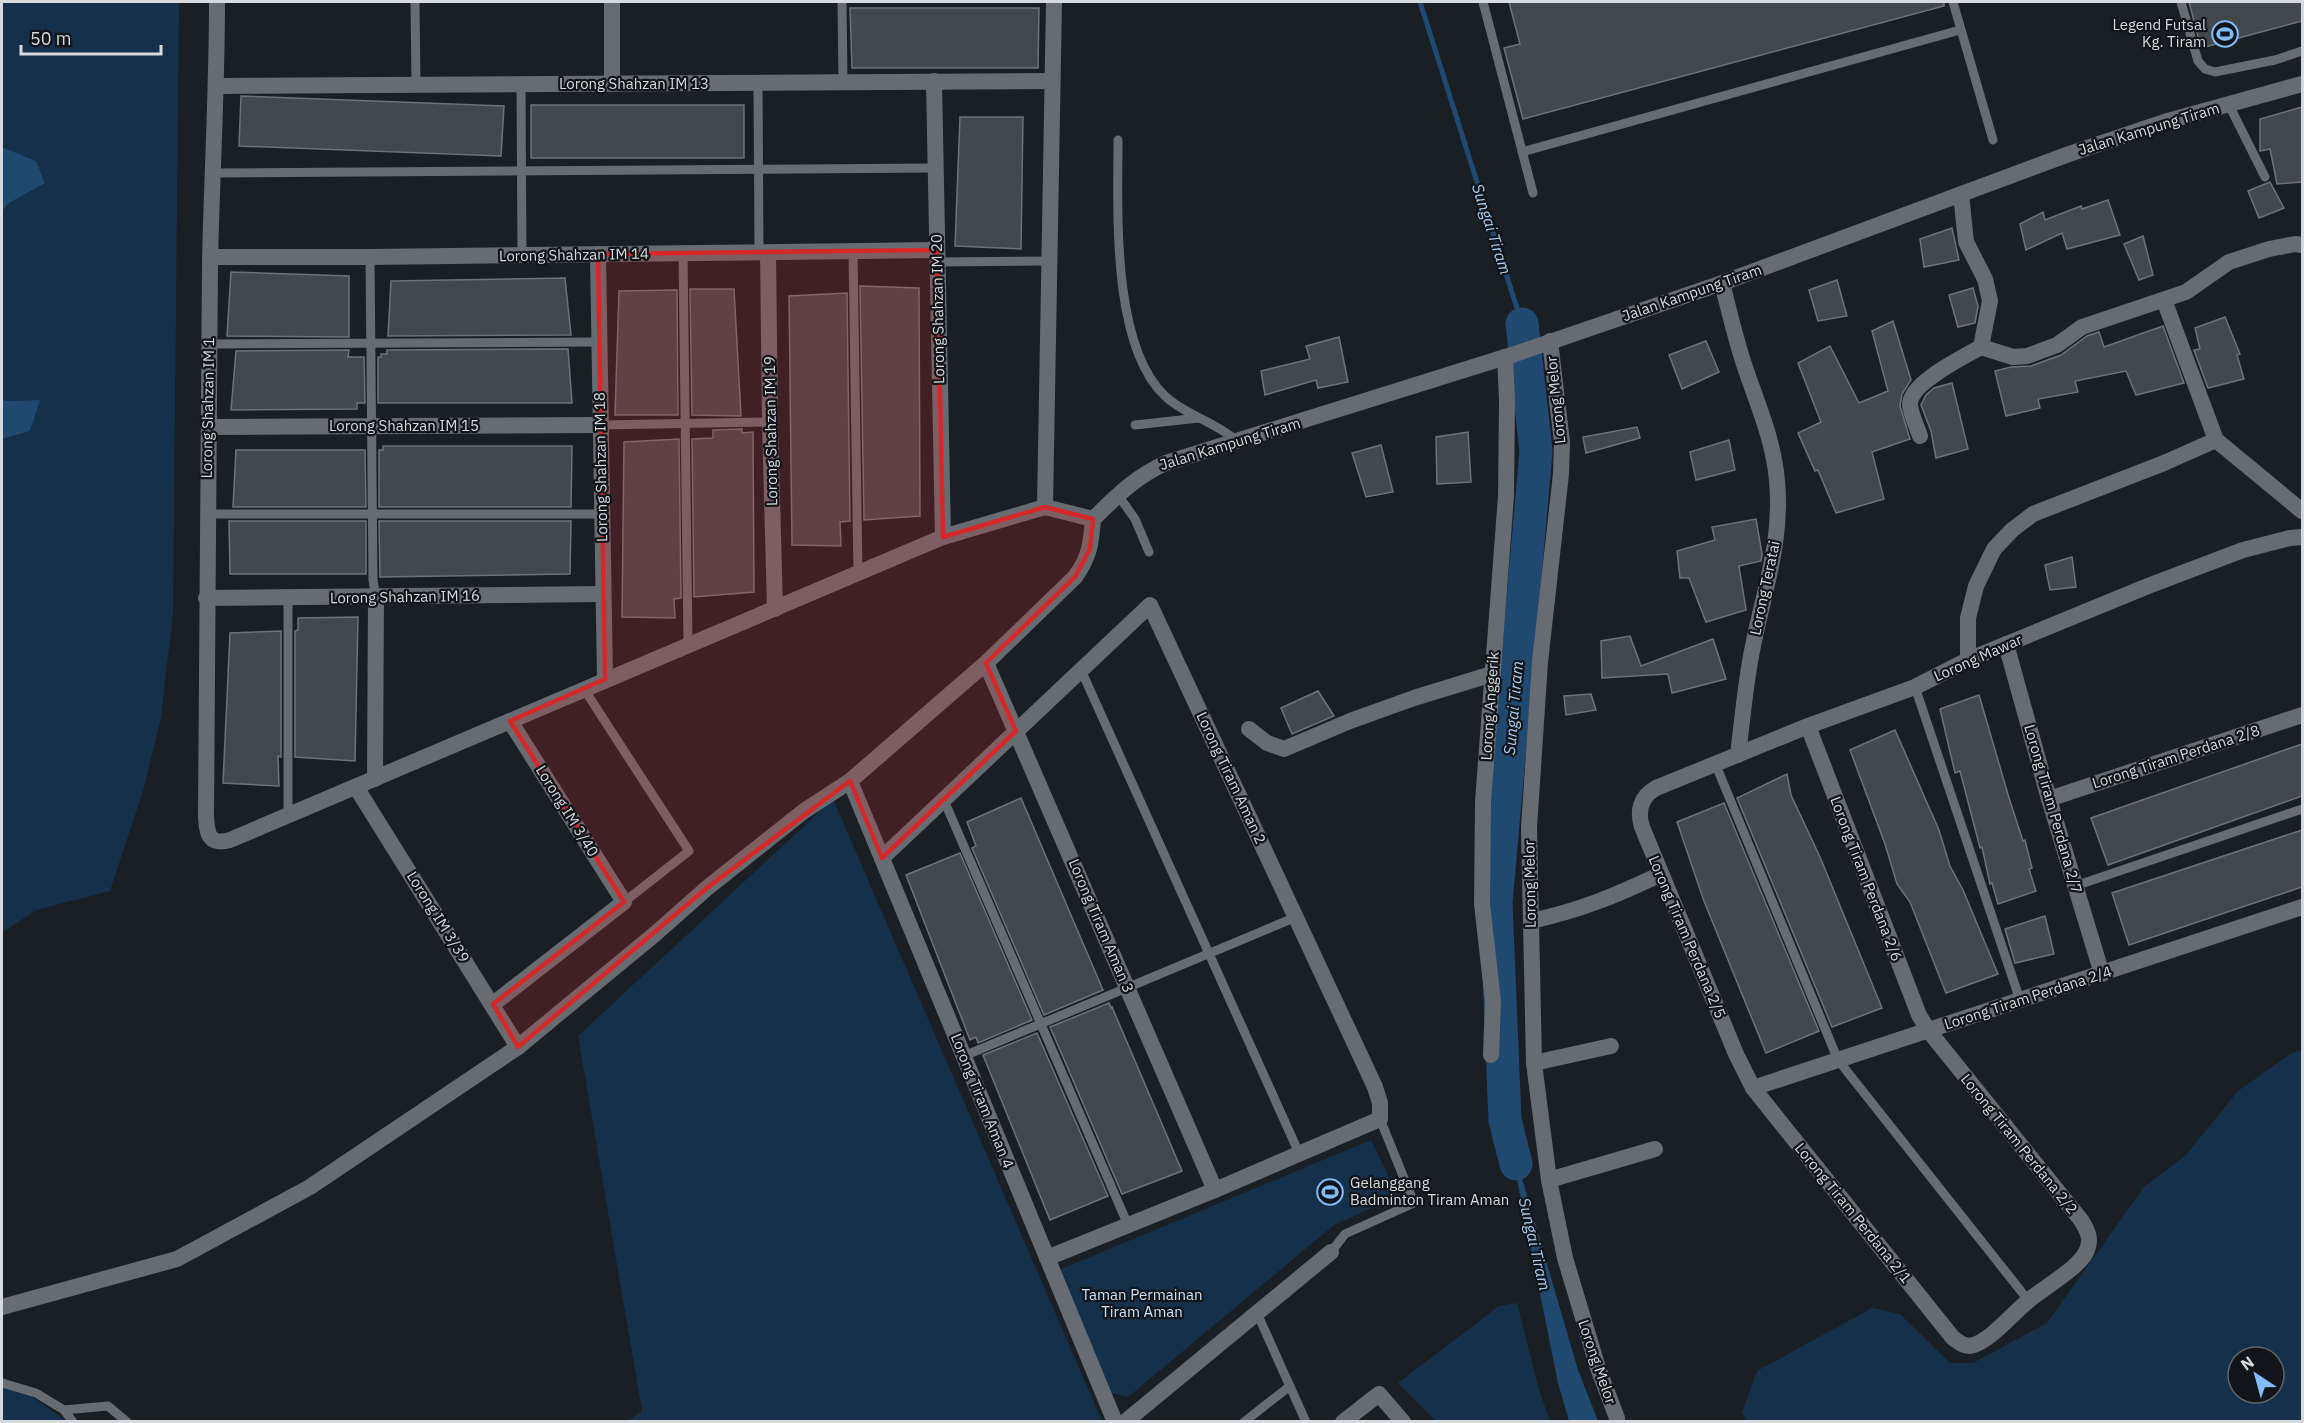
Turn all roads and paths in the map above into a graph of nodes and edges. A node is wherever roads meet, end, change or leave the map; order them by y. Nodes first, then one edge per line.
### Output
1 (217, 2) edge
2 (415, 2) edge
3 (612, 2) edge
4 (842, 2) edge
5 (1054, 2) edge
6 (1483, 2) edge
7 (1953, 2) edge
8 (2181, 2) edge
9 (1960, 30) junction
10 (2302, 51) edge
11 (843, 81) junction
12 (934, 81) junction
13 (1052, 81) junction
14 (758, 82) junction
15 (521, 84) junction
16 (612, 84) junction
17 (2302, 84) edge
18 (217, 86) junction
19 (416, 86) junction
20 (2229, 105) junction
21 (1119, 140) dead end
22 (1993, 140) dead end
23 (1522, 152) junction
24 (936, 168) junction
25 (758, 169) junction
26 (521, 170) junction
27 (213, 173) junction
28 (2265, 177) dead end
29 (1533, 193) dead end
30 (1961, 194) junction
31 (2302, 245) edge
32 (853, 252) junction
33 (763, 253) junction
34 (598, 254) junction
35 (683, 254) junction
36 (522, 255) junction
37 (937, 256) junction
38 (210, 257) junction
39 (370, 257) junction
40 (1050, 261) junction
41 (1722, 284) junction
42 (2164, 300) junction
43 (599, 342) junction
44 (371, 343) junction
45 (1544, 343) junction
46 (209, 344) junction
47 (1981, 348) junction
48 (1510, 356) junction
49 (1199, 418) junction
50 (770, 422) junction
51 (685, 423) junction
52 (600, 425) junction
53 (1135, 425) dead end
54 (371, 426) junction
55 (208, 427) junction
56 (1920, 436) dead end
57 (2216, 440) junction
58 (1238, 441) junction
59 (1118, 495) junction
60 (1045, 507) junction
61 (2302, 511) edge
62 (207, 514) junction
63 (602, 514) junction
64 (372, 515) junction
65 (1093, 519) junction
66 (943, 537) junction
67 (2302, 537) edge
68 (1149, 552) dead end
69 (858, 573) junction
70 (603, 594) junction
71 (206, 598) junction
72 (288, 598) junction
73 (376, 598) junction
74 (775, 609) junction
75 (688, 644) junction
76 (2006, 644) junction
77 (1968, 660) junction
78 (986, 663) junction
79 (1081, 670) junction
80 (1492, 674) junction
81 (605, 679) junction
82 (1915, 687) junction
83 (584, 689) junction
84 (2302, 715) edge
85 (510, 721) junction
86 (1808, 726) junction
87 (1249, 729) dead end
88 (1016, 730) junction
89 (1738, 755) junction
90 (1715, 763) junction
91 (375, 779) junction
92 (850, 781) junction
93 (356, 787) junction
94 (1656, 788) joint
95 (944, 798) junction
96 (2049, 799) junction
97 (2302, 809) edge
98 (288, 815) junction
99 (882, 858) junction
100 (1661, 874) junction
101 (2075, 886) junction
102 (624, 902) junction
103 (2302, 907) edge
104 (1296, 917) junction
105 (1531, 921) junction
106 (1209, 954) junction
107 (2102, 974) junction
108 (1128, 989) junction
109 (2020, 1000) junction
110 (493, 1005) junction
111 (1041, 1023) junction
112 (1928, 1030) junction
113 (1611, 1046) dead end
114 (518, 1047) junction
115 (1491, 1055) dead end
116 (964, 1056) junction
117 (1838, 1060) junction
118 (1534, 1063) junction
119 (1753, 1088) junction
120 (1380, 1119) junction
121 (1655, 1149) dead end
122 (1299, 1153) junction
123 (1549, 1180) junction
124 (1215, 1190) junction
125 (1128, 1225) junction
126 (1331, 1252) joint
127 (1047, 1258) junction
128 (2028, 1300) junction
129 (2, 1307) edge
130 (1257, 1313) junction
131 (2, 1383) edge
132 (1290, 1386) junction
133 (64, 1410) junction
134 (1617, 1418) dead end
135 (73, 1422) edge
136 (127, 1422) edge
137 (1115, 1422) edge
138 (1125, 1422) edge
139 (1245, 1422) edge
140 (1306, 1422) edge
141 (1343, 1422) edge
142 (1403, 1422) edge

1 - 18 street, Lorong Shahzan IM 1
2 - 19 lane
3 - 16 street
4 - 11 lane
5 - 13 street
6 - 23 lane
7 - 9 lane
8 - 10 lane
9 - 22 lane
9 - 23 lane
11 - 12 street, Lorong Shahzan IM 13
11 - 14 street, Lorong Shahzan IM 13
12 - 13 street, Lorong Shahzan IM 13
12 - 24 street, Lorong Shahzan IM 20
13 - 40 street
14 - 16 street, Lorong Shahzan IM 13
14 - 25 lane
15 - 16 street, Lorong Shahzan IM 13
15 - 19 street, Lorong Shahzan IM 13
15 - 26 lane
17 - 20 street, Jalan Kampung Tiram
18 - 19 street, Lorong Shahzan IM 13
18 - 27 street, Lorong Shahzan IM 1
20 - 28 lane
20 - 30 street, Jalan Kampung Tiram
21 - 49 lane
23 - 29 lane
24 - 25 lane
24 - 37 street, Lorong Shahzan IM 20
25 - 26 lane
25 - 33 lane
26 - 27 lane
26 - 36 lane
27 - 38 street, Lorong Shahzan IM 1
30 - 41 street, Jalan Kampung Tiram
30 - 47 street
31 - 42 street
32 - 33 street, Lorong Shahzan IM 14
32 - 37 street, Lorong Shahzan IM 14
32 - 69 lane
33 - 35 street, Lorong Shahzan IM 14
33 - 50 street, Lorong Shahzan IM 19
34 - 35 street, Lorong Shahzan IM 14
34 - 36 street, Lorong Shahzan IM 14
34 - 43 street, Lorong Shahzan IM 18
35 - 51 lane
36 - 39 street, Lorong Shahzan IM 14
37 - 40 lane
37 - 66 street, Lorong Shahzan IM 20
38 - 39 street, Lorong Shahzan IM 14
38 - 46 street, Lorong Shahzan IM 1
39 - 44 lane
40 - 60 street
41 - 45 street, Jalan Kampung Tiram
41 - 89 street, Lorong Teratai
42 - 47 street
42 - 57 street
43 - 44 lane
43 - 52 street, Lorong Shahzan IM 18
44 - 46 lane
44 - 54 lane
45 - 48 street, Jalan Kampung Tiram
45 - 105 street, Lorong Melor
46 - 55 street, Lorong Shahzan IM 1
47 - 56 street
48 - 58 street, Jalan Kampung Tiram
48 - 80 street, Lorong Anggerik
49 - 53 lane
49 - 58 lane
50 - 51 lane
50 - 74 street, Lorong Shahzan IM 19
51 - 52 lane
51 - 75 lane
52 - 54 street, Lorong Shahzan IM 15
52 - 63 street, Lorong Shahzan IM 18
54 - 55 street, Lorong Shahzan IM 15
54 - 64 lane
55 - 62 street, Lorong Shahzan IM 1
57 - 61 street
57 - 77 street
58 - 59 street, Jalan Kampung Tiram
59 - 65 street, Jalan Kampung Tiram
59 - 68 lane
60 - 65 street
60 - 66 street
62 - 64 lane
62 - 71 street, Lorong Shahzan IM 1
63 - 64 lane
63 - 70 street, Lorong Shahzan IM 18
64 - 73 lane
65 - 78 street
66 - 69 street
67 - 76 street, Lorong Mawar
69 - 74 street
70 - 73 street, Lorong Shahzan IM 16
70 - 81 street, Lorong Shahzan IM 18
71 - 72 street, Lorong Shahzan IM 16
71 - 98 street, Lorong Shahzan IM 1
72 - 73 street, Lorong Shahzan IM 16
72 - 98 lane
73 - 91 street
74 - 75 street
75 - 81 street
76 - 77 street, Lorong Mawar
76 - 96 street, Lorong Tiram Perdana 2/7
77 - 82 street, Lorong Mawar
78 - 88 street, Lorong Tiram Aman 3
78 - 92 street
79 - 88 street, Lorong Tiram Aman 2
79 - 104 street, Lorong Tiram Aman 2
79 - 106 lane
80 - 87 street
80 - 115 street, Lorong Anggerik
81 - 83 street
82 - 86 street, Lorong Mawar
82 - 109 lane
83 - 85 street
83 - 102 lane
84 - 96 street, Lorong Tiram Perdana 2/8
85 - 91 street
85 - 102 street, Lorong IM 3/40
86 - 89 street, Lorong Mawar
86 - 112 street, Lorong Tiram Perdana 2/6
88 - 95 street, Lorong Tiram Aman 2
88 - 108 street, Lorong Tiram Aman 3
89 - 90 street, Lorong Mawar
90 - 94 street, Lorong Mawar
90 - 117 lane
91 - 93 street
92 - 99 street, Lorong Tiram Aman 4
92 - 114 street
93 - 98 street
93 - 110 street, Lorong IM 3/39
94 - 100 street, Lorong Tiram Perdana 2/5
95 - 99 street, Lorong Tiram Aman 2
95 - 111 lane
96 - 101 street, Lorong Tiram Perdana 2/7
97 - 101 lane
99 - 116 street, Lorong Tiram Aman 4
100 - 105 street
100 - 119 street, Lorong Tiram Perdana 2/5
101 - 107 street, Lorong Tiram Perdana 2/7
102 - 110 street
103 - 107 street, Lorong Tiram Perdana 2/4
104 - 106 lane
104 - 120 street, Lorong Tiram Aman 2
105 - 118 street, Lorong Melor
106 - 108 lane
106 - 122 lane
107 - 109 street, Lorong Tiram Perdana 2/4
108 - 111 lane
108 - 124 street, Lorong Tiram Aman 3
109 - 112 street, Lorong Tiram Perdana 2/4
110 - 114 street, Lorong IM 3/39
111 - 116 lane
111 - 125 lane
112 - 117 street, Lorong Tiram Perdana 2/4
112 - 128 street, Lorong Tiram Perdana 2/2
113 - 118 street
114 - 129 street
116 - 127 street, Lorong Tiram Aman 4
117 - 119 street, Lorong Tiram Perdana 2/4
117 - 128 lane
118 - 123 street, Lorong Melor
119 - 128 street, Lorong Tiram Perdana 2/1
120 - 122 street
120 - 126 lane
121 - 123 street
122 - 124 street
123 - 134 street, Lorong Melor
124 - 125 street
125 - 127 street
126 - 130 street
127 - 137 street, Lorong Tiram Aman 4
130 - 132 lane
130 - 138 street
131 - 133 lane
132 - 139 lane
132 - 140 lane
133 - 135 lane
133 - 136 lane
141 - 142 street

